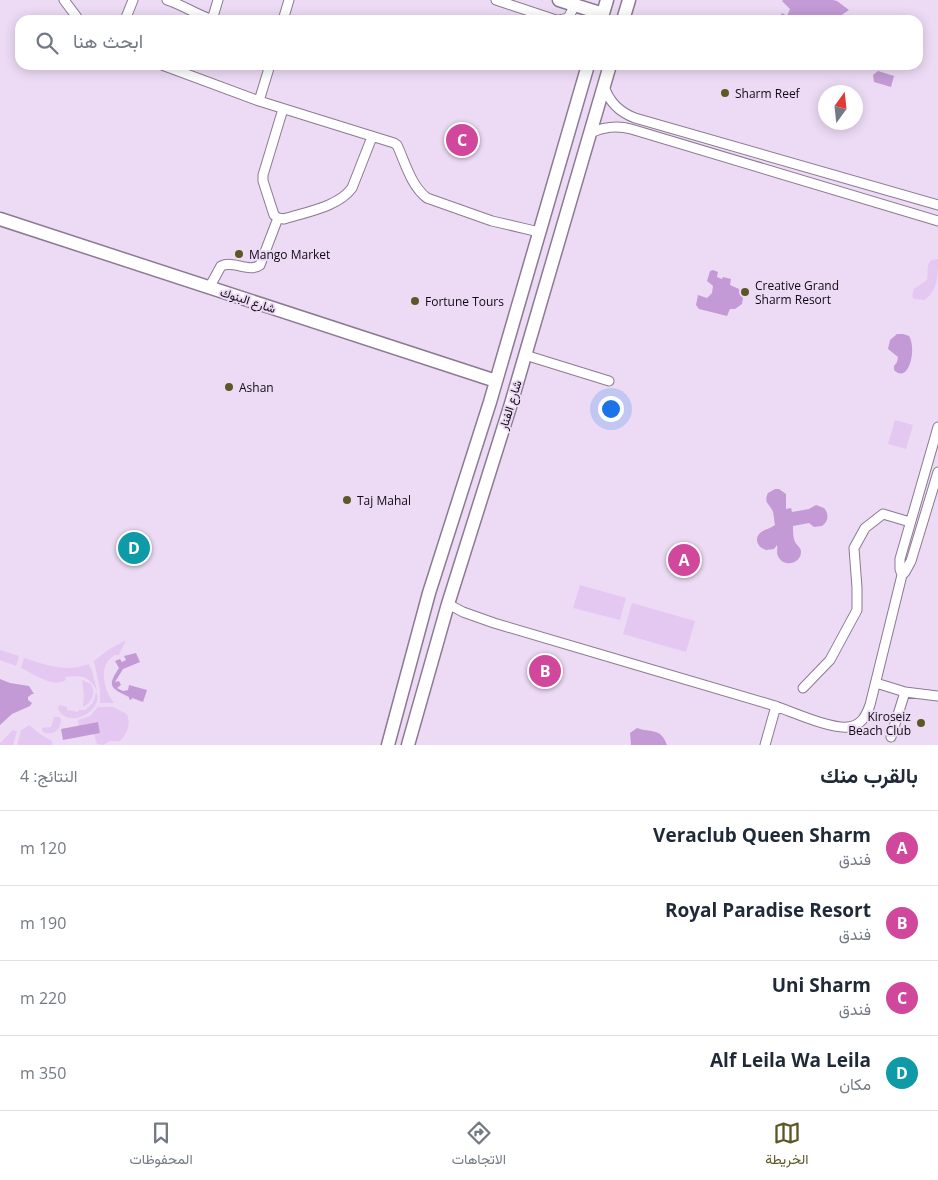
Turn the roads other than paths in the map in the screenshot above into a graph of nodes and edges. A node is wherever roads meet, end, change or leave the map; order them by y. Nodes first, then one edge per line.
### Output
1 (64, 0) edge
2 (133, 0) edge
3 (167, 0) edge
4 (218, 0) edge
5 (289, 0) edge
6 (496, 0) edge
7 (559, 0) edge
8 (607, 0) edge
9 (629, 0) edge
10 (575, 5) junction
11 (76, 15) edge
12 (128, 15) edge
13 (196, 15) edge
14 (214, 15) edge
15 (284, 15) edge
16 (542, 15) edge
17 (570, 15) edge
18 (598, 15) edge
19 (603, 15) edge
20 (624, 15) edge
21 (186, 70) edge
22 (268, 70) edge
23 (587, 70) edge
24 (609, 70) edge
25 (604, 86) junction
26 (259, 101) junction
27 (283, 109) junction
28 (590, 133) junction
29 (372, 137) junction
30 (938, 206) edge
31 (278, 218) junction
32 (0, 219) edge
33 (938, 221) edge
34 (538, 232) junction
35 (209, 288) junction
36 (525, 355) junction
37 (496, 381) junction
38 (609, 381) dead end
39 (938, 427) edge
40 (938, 472) edge
41 (910, 522) junction
42 (902, 575) junction
43 (428, 594) junction
44 (448, 604) junction
45 (418, 632) junction
46 (439, 637) junction
47 (876, 683) junction
48 (803, 688) dead end
49 (905, 692) junction
50 (938, 696) edge
51 (776, 706) junction
52 (891, 737) dead end
53 (388, 745) edge
54 (408, 745) edge
55 (764, 745) edge

1 - 11 street
2 - 12 street
3 - 13 street
4 - 14 street
5 - 15 street
6 - 16 street
7 - 10 main road
8 - 19 main road
9 - 20 main road
10 - 17 street
10 - 18 main road
21 - 26 street
22 - 26 street
23 - 34 main road, شارع الفنار
24 - 25 main road, شارع الفنار
25 - 28 main road, شارع الفنار
25 - 30 street
26 - 27 street
27 - 29 street
27 - 31 street
28 - 33 street
28 - 36 main road, شارع الفنار
29 - 31 street
29 - 34 street
31 - 35 street
32 - 35 main road, شارع البنوك
34 - 37 main road, شارع الفنار
35 - 37 main road, شارع البنوك
36 - 38 street
36 - 44 main road, شارع الفنار
37 - 43 main road, شارع الفنار
39 - 41 street
40 - 42 street
41 - 42 street
41 - 48 street
42 - 47 street
43 - 44 main road
43 - 45 main road, شارع الفنار
44 - 46 main road, شارع الفنار
44 - 51 street
45 - 46 main road
45 - 53 main road, شارع الفنار
46 - 54 main road, شارع الفنار
47 - 49 street
47 - 51 street
49 - 50 street
49 - 52 street
51 - 55 street

